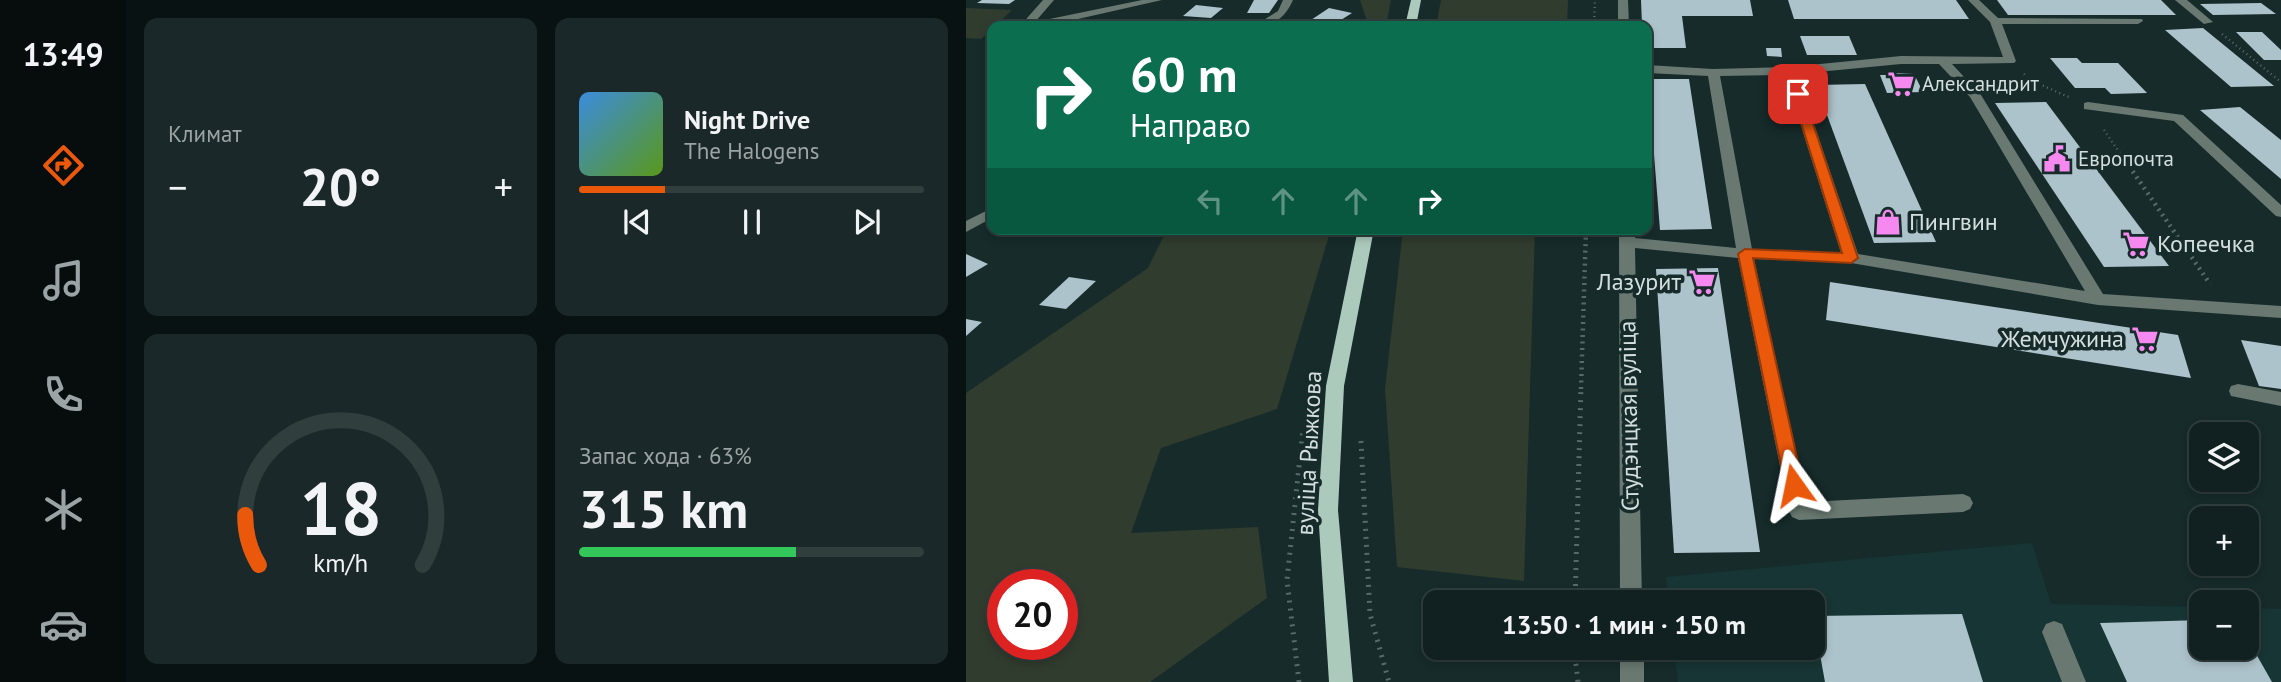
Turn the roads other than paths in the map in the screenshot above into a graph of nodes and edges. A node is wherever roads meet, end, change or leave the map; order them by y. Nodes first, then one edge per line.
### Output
1 (1049, 0) edge
2 (1157, 0) edge
3 (1288, 0) edge
4 (1416, 0) edge
5 (1623, 0) edge
6 (1973, 0) edge
7 (2180, 0) edge
8 (1030, 21) edge
9 (1056, 21) edge
10 (1268, 21) edge
11 (1411, 21) edge
12 (1625, 21) edge
13 (1994, 21) junction
14 (2138, 21) dead end
15 (2208, 22) road end
16 (1942, 60) junction
17 (1652, 69) edge
18 (1790, 71) junction
19 (1713, 73) junction
20 (2088, 106) road end
21 (2281, 213) edge
22 (987, 215) edge
23 (966, 228) edge
24 (1365, 235) edge
25 (1627, 236) edge
26 (1745, 254) junction
27 (1851, 258) junction
28 (2098, 299) junction
29 (2281, 312) edge
30 (2238, 391) dead end
31 (2281, 399) edge
32 (1964, 503) dead end
33 (1631, 590) edge
34 (2054, 632) dead end
35 (1632, 660) edge
36 (1341, 682) edge
37 (1632, 682) edge
38 (2074, 682) edge

1 - 8 street
2 - 9 street
3 - 10 street
4 - 11 main road
5 - 12 street
6 - 13 street
7 - 15 street
13 - 14 street
13 - 16 street
16 - 18 street
16 - 28 street
17 - 19 street
18 - 19 street
18 - 27 street
19 - 26 street
20 - 21 street
22 - 23 street
24 - 36 main road, вуліца Рыжкова
25 - 26 street
25 - 33 street, Студэнцкая вуліца
26 - 27 street
26 - 32 street
27 - 28 street
28 - 29 street
30 - 31 street
34 - 38 street
35 - 37 street

